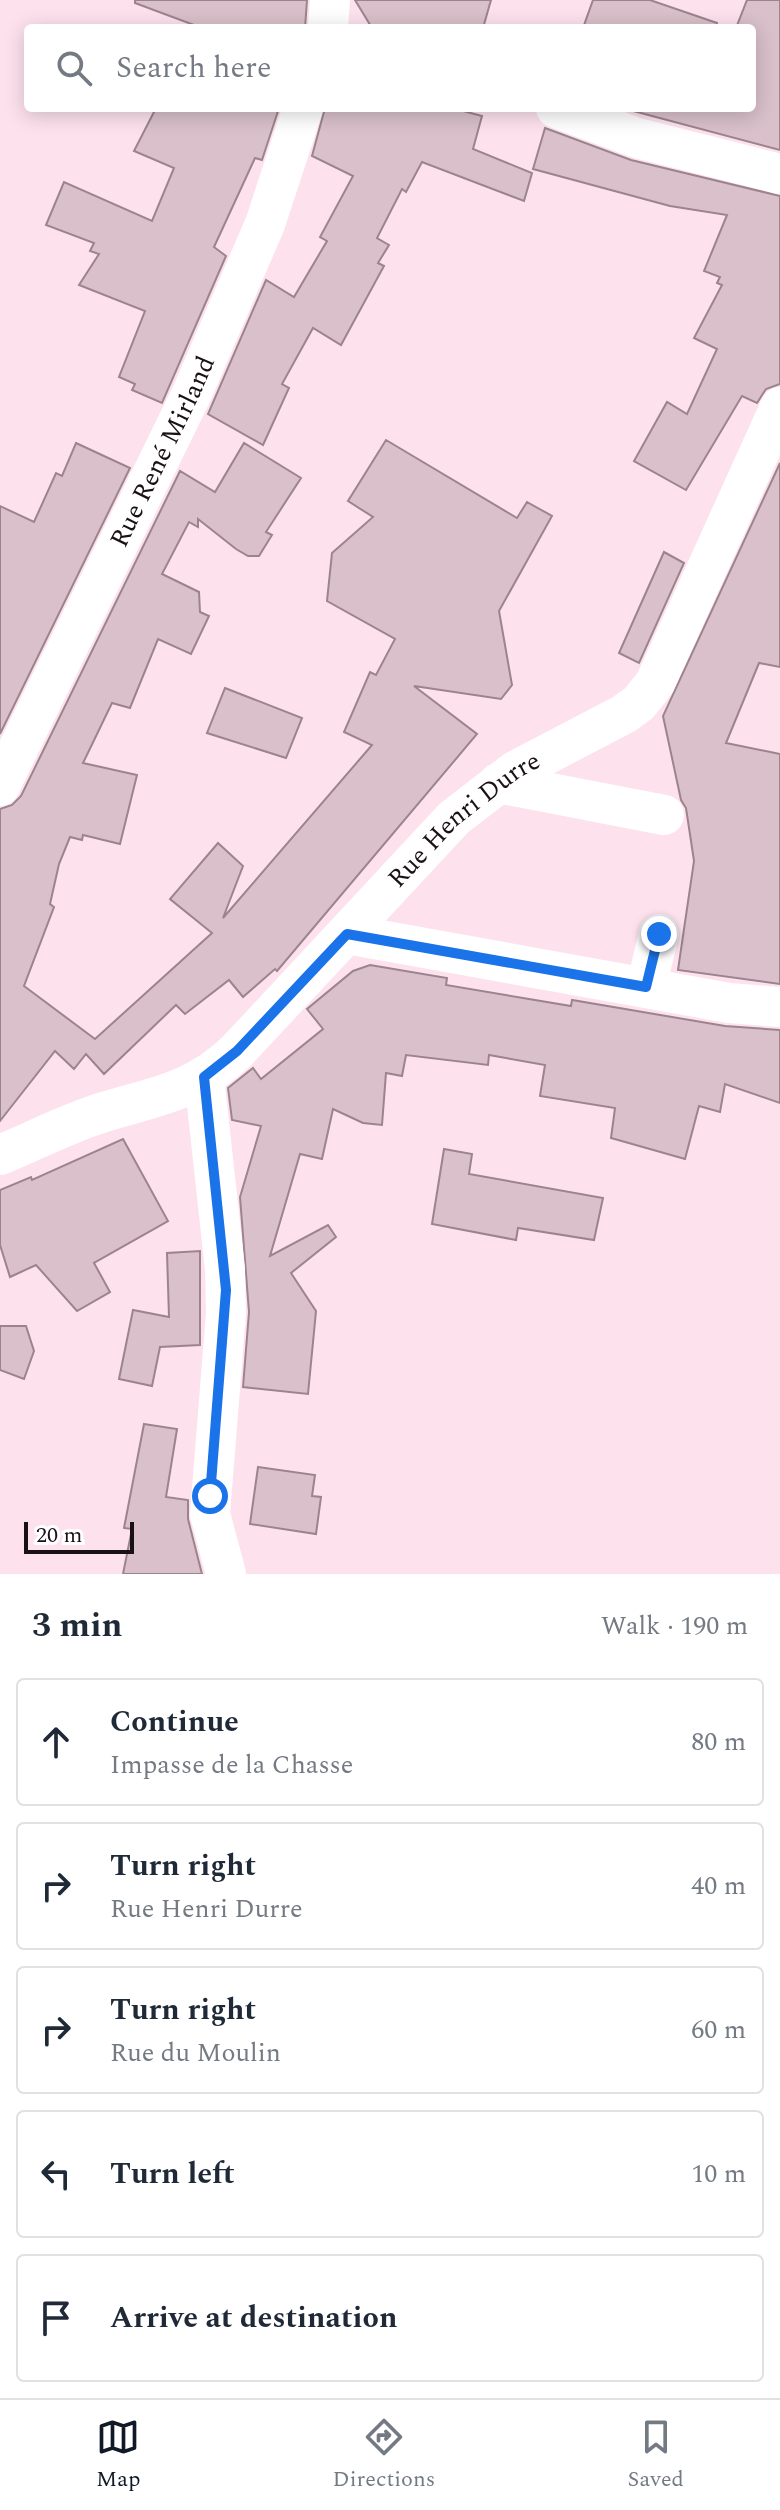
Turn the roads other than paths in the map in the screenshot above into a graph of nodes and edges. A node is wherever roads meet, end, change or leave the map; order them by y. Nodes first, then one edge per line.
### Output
1 (330, 0) edge
2 (328, 24) edge
3 (302, 112) edge
4 (567, 112) edge
5 (780, 174) edge
6 (780, 407) edge
7 (498, 783) junction
8 (0, 786) edge
9 (664, 815) dead end
10 (347, 934) junction
11 (659, 934) dead end
12 (646, 987) junction
13 (780, 1007) edge
14 (204, 1077) junction
15 (0, 1155) edge
16 (226, 1574) edge

1 - 2 street
3 - 8 street, Rue René Mirland
4 - 5 street
6 - 7 street, Rue Henri Durre
7 - 9 street
7 - 10 street, Rue Henri Durre
10 - 12 street
10 - 14 street, Rue Henri Durre
11 - 12 street
12 - 13 street
14 - 15 street, Rue Henri Durre
14 - 16 street

